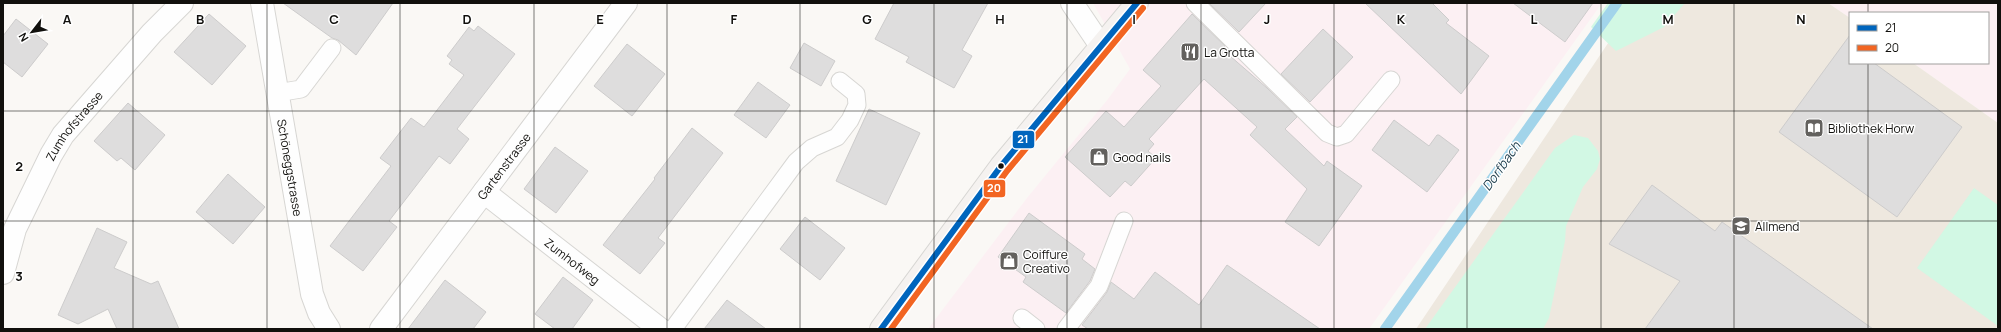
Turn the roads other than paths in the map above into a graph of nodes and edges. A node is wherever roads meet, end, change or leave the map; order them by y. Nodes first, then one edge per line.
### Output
1 (182, 3) edge
2 (262, 3) edge
3 (626, 3) edge
4 (1072, 3) edge
5 (1137, 3) edge
6 (1196, 3) edge
7 (1101, 46) junction
8 (332, 48) dead end
9 (840, 80) dead end
10 (1391, 80) dead end
11 (277, 94) junction
12 (484, 192) junction
13 (1124, 221) dead end
14 (3, 273) edge
15 (1022, 318) dead end
16 (329, 329) edge
17 (381, 329) edge
18 (660, 329) edge
19 (673, 329) edge
20 (881, 329) edge
21 (1036, 329) edge
22 (1066, 329) edge

1 - 14 street, Zumhofstrasse
2 - 11 street, Schöneggstrasse
3 - 12 street, Gartenstrasse
4 - 7 street
5 - 7 main road
6 - 10 lane
7 - 20 main road
8 - 11 lane
9 - 19 lane
11 - 16 street, Schöneggstrasse
12 - 17 street, Gartenstrasse
12 - 18 street, Zumhofweg
13 - 22 lane
15 - 21 lane

